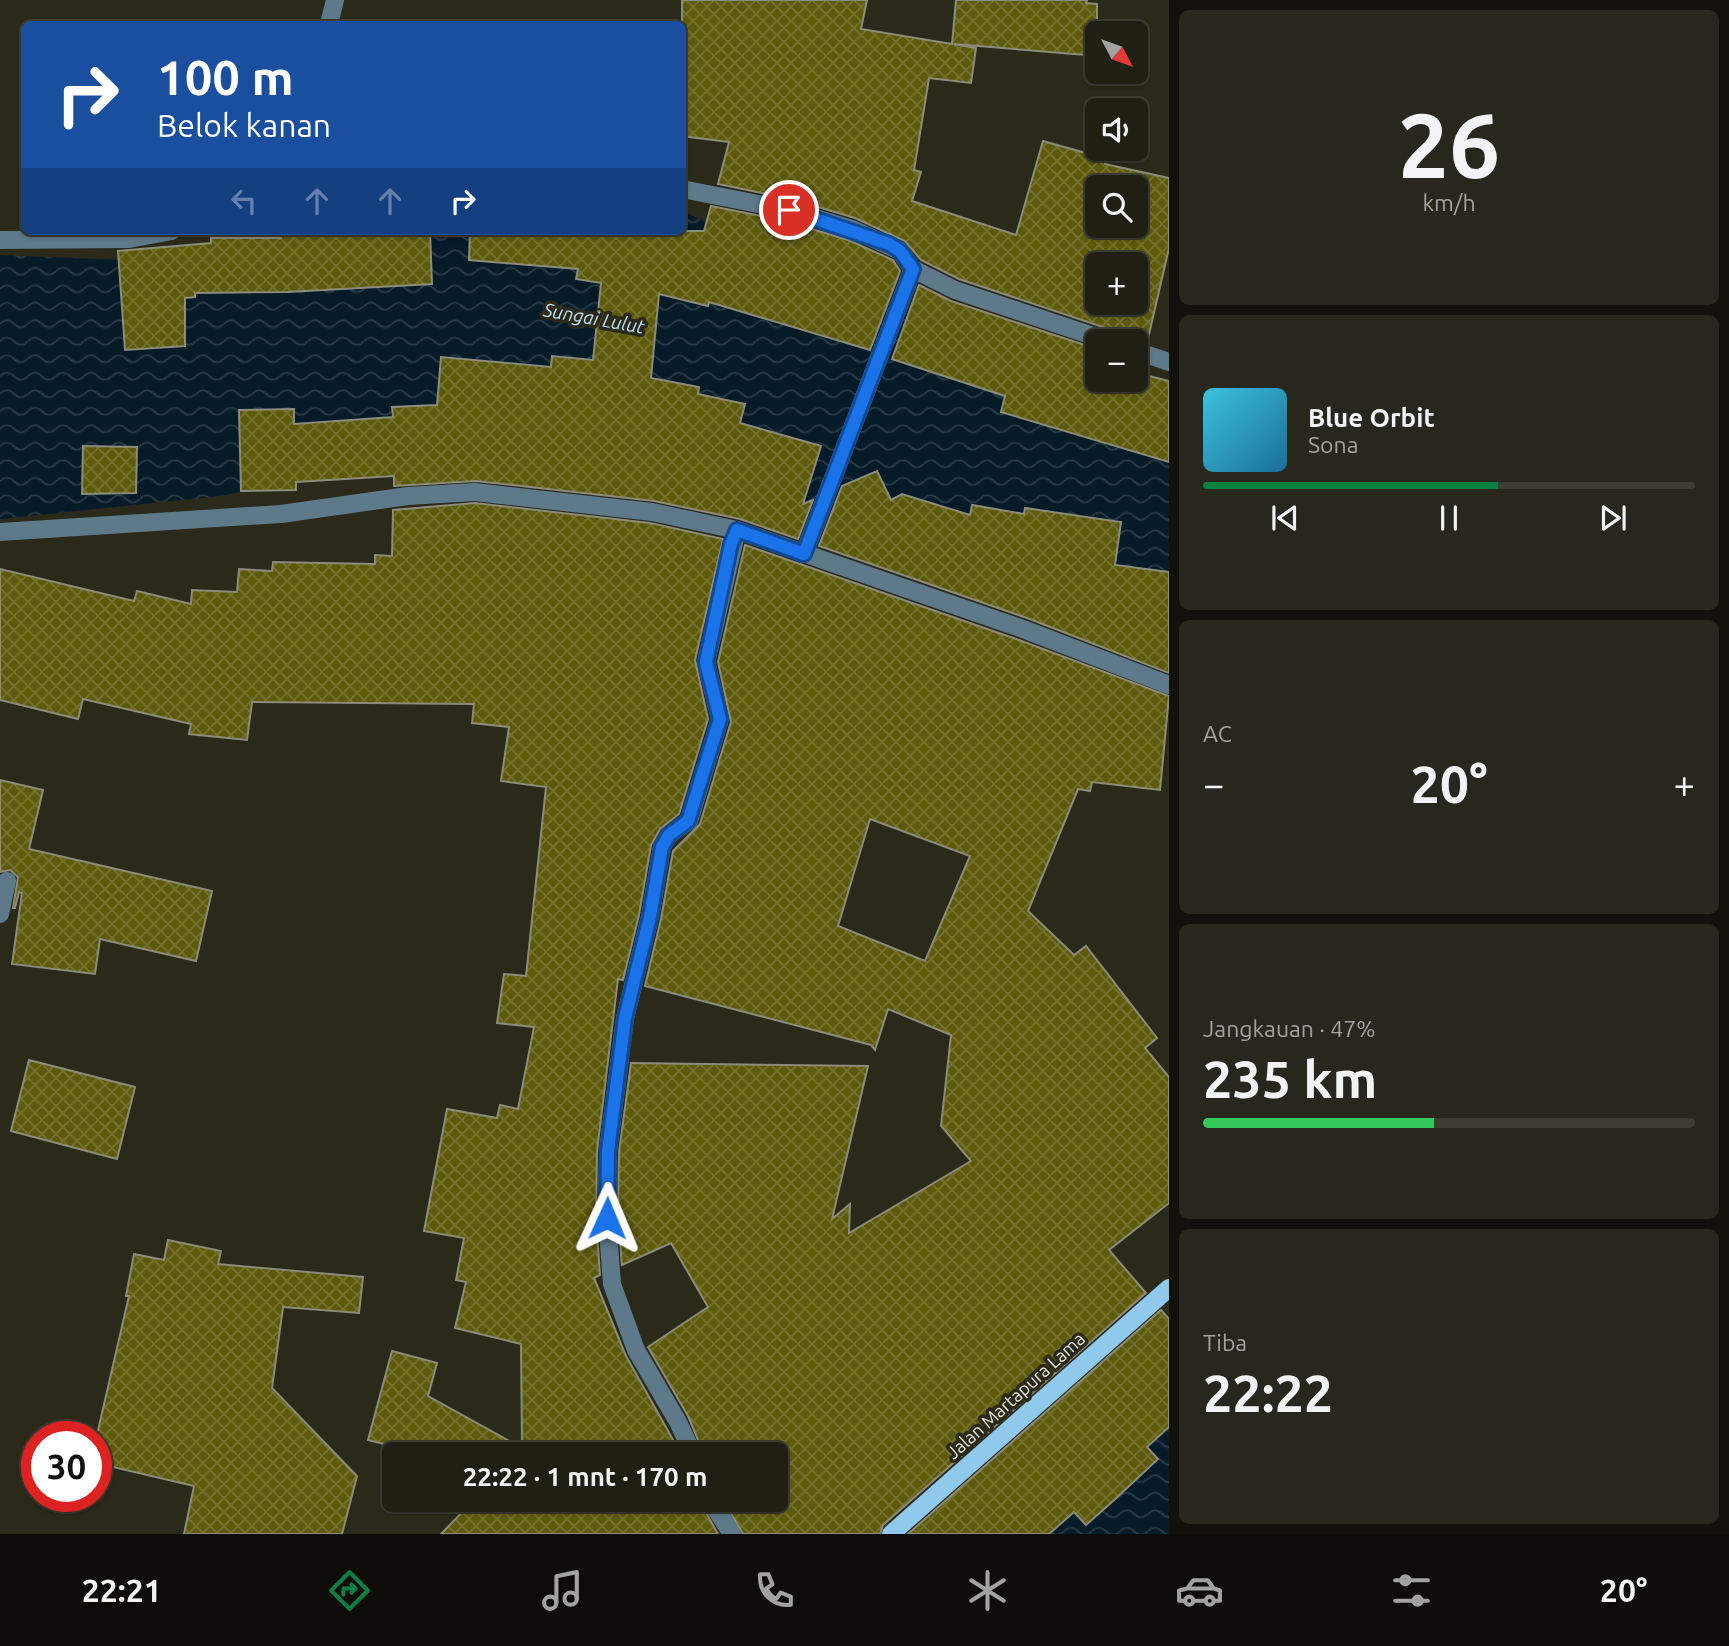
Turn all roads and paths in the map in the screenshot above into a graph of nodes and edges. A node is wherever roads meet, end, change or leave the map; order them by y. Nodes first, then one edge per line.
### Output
1 (335, 0) edge
2 (331, 21) edge
3 (686, 190) edge
4 (150, 235) edge
5 (0, 240) edge
6 (913, 269) junction
7 (1085, 333) edge
8 (1148, 355) edge
9 (1169, 362) edge
10 (737, 530) junction
11 (0, 533) edge
12 (804, 554) junction
13 (1169, 685) edge
14 (7, 881) dead end
15 (0, 914) edge
16 (1169, 1288) edge
17 (687, 1442) edge
18 (718, 1512) edge
19 (732, 1534) edge
20 (891, 1534) edge

1 - 2 street
3 - 6 street
4 - 5 street
6 - 7 street
6 - 12 street
8 - 9 street
10 - 11 street
10 - 12 street
10 - 17 street
12 - 13 street
14 - 15 street
16 - 20 main road, Jalan Martapura Lama
18 - 19 street

